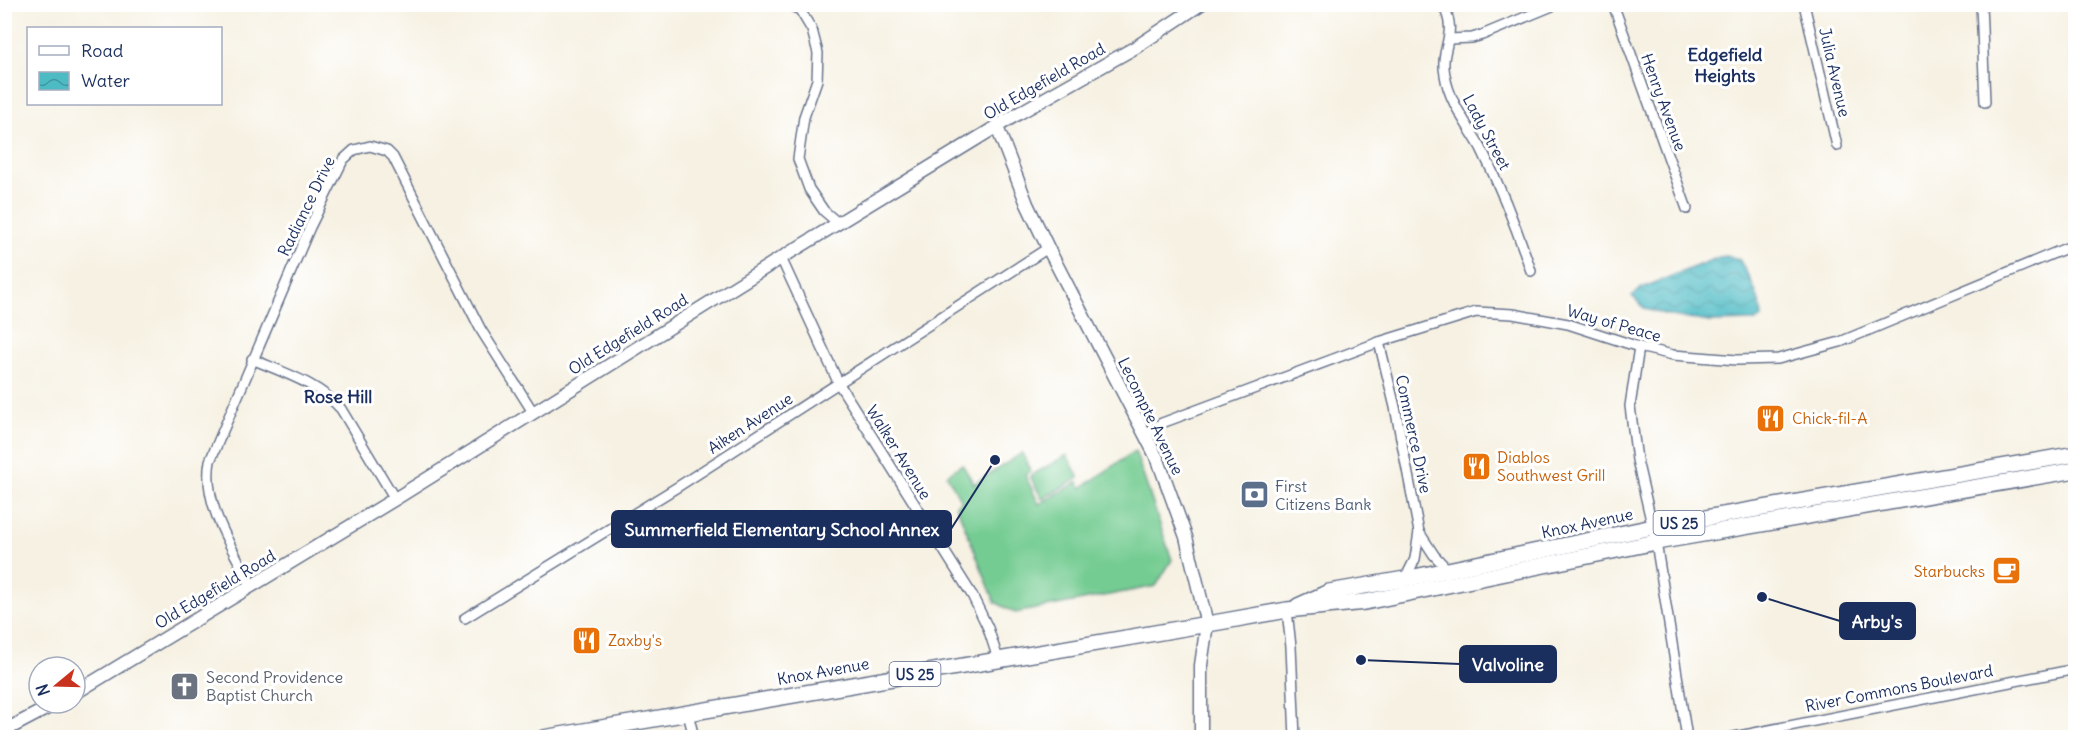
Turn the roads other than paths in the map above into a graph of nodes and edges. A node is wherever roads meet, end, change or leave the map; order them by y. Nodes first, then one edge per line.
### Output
1 (787, 4) edge
2 (1201, 4) edge
3 (1442, 4) edge
4 (1557, 4) edge
5 (1613, 4) edge
6 (1804, 4) edge
7 (1981, 4) edge
8 (1449, 39) junction
9 (1985, 102) dead end
10 (997, 127) junction
11 (1837, 146) dead end
12 (1687, 209) dead end
13 (838, 223) junction
14 (2076, 244) edge
15 (1048, 248) junction
16 (781, 258) junction
17 (1531, 271) dead end
18 (1378, 342) junction
19 (1639, 347) junction
20 (252, 359) junction
21 (839, 384) junction
22 (533, 412) junction
23 (1145, 435) junction
24 (2076, 454) edge
25 (2076, 470) edge
26 (395, 499) junction
27 (1419, 532) junction
28 (1654, 535) junction
29 (1448, 570) junction
30 (1405, 579) junction
31 (252, 586) junction
32 (1287, 610) junction
33 (465, 618) dead end
34 (1207, 624) junction
35 (998, 659) junction
36 (2076, 669) edge
37 (87, 686) edge
38 (688, 712) junction
39 (33, 715) edge
40 (4, 730) edge
41 (543, 738) edge
42 (694, 738) edge
43 (1201, 738) edge
44 (1295, 738) edge
45 (1687, 738) edge
46 (1729, 738) edge

1 - 13 street
2 - 10 street, Old Edgefield Road
3 - 8 street, Lady Street
4 - 8 street
5 - 12 street, Henry Avenue
6 - 11 street, Julia Avenue
7 - 9 street
8 - 17 street, Lady Street
10 - 13 street, Old Edgefield Road
10 - 15 street, Lecompte Avenue
13 - 16 street, Old Edgefield Road
14 - 19 street, Way of Peace
15 - 21 street, Aiken Avenue
15 - 23 street, Lecompte Avenue
16 - 21 street, Walker Avenue
16 - 22 street, Old Edgefield Road
18 - 19 street, Way of Peace
18 - 23 street, Way of Peace
18 - 27 street, Commerce Drive
19 - 28 street
20 - 22 street, Radiance Drive
20 - 26 street
20 - 31 street, Radiance Drive
21 - 33 street, Aiken Avenue
21 - 35 street, Walker Avenue
22 - 26 street, Old Edgefield Road
23 - 34 street, Lecompte Avenue
24 - 28 main road, Knox Avenue / US 25
25 - 28 main road, Knox Avenue / US 25
26 - 31 street, Old Edgefield Road
27 - 29 street, Commerce Drive
27 - 30 street, Commerce Drive
28 - 29 main road, Knox Avenue / US 25
28 - 32 main road, Knox Avenue / US 25
28 - 45 street
29 - 30 main road, Knox Avenue / US 25
30 - 32 main road, Knox Avenue / US 25
31 - 37 street, Old Edgefield Road
32 - 34 main road, Knox Avenue / US 25
32 - 44 street
34 - 35 main road, Knox Avenue / US 25
34 - 43 street, Lecompte Avenue
35 - 38 main road, Knox Avenue / US 25
36 - 46 street, River Commons Boulevard
38 - 41 main road, Knox Avenue / US 25
38 - 42 street
39 - 40 street

